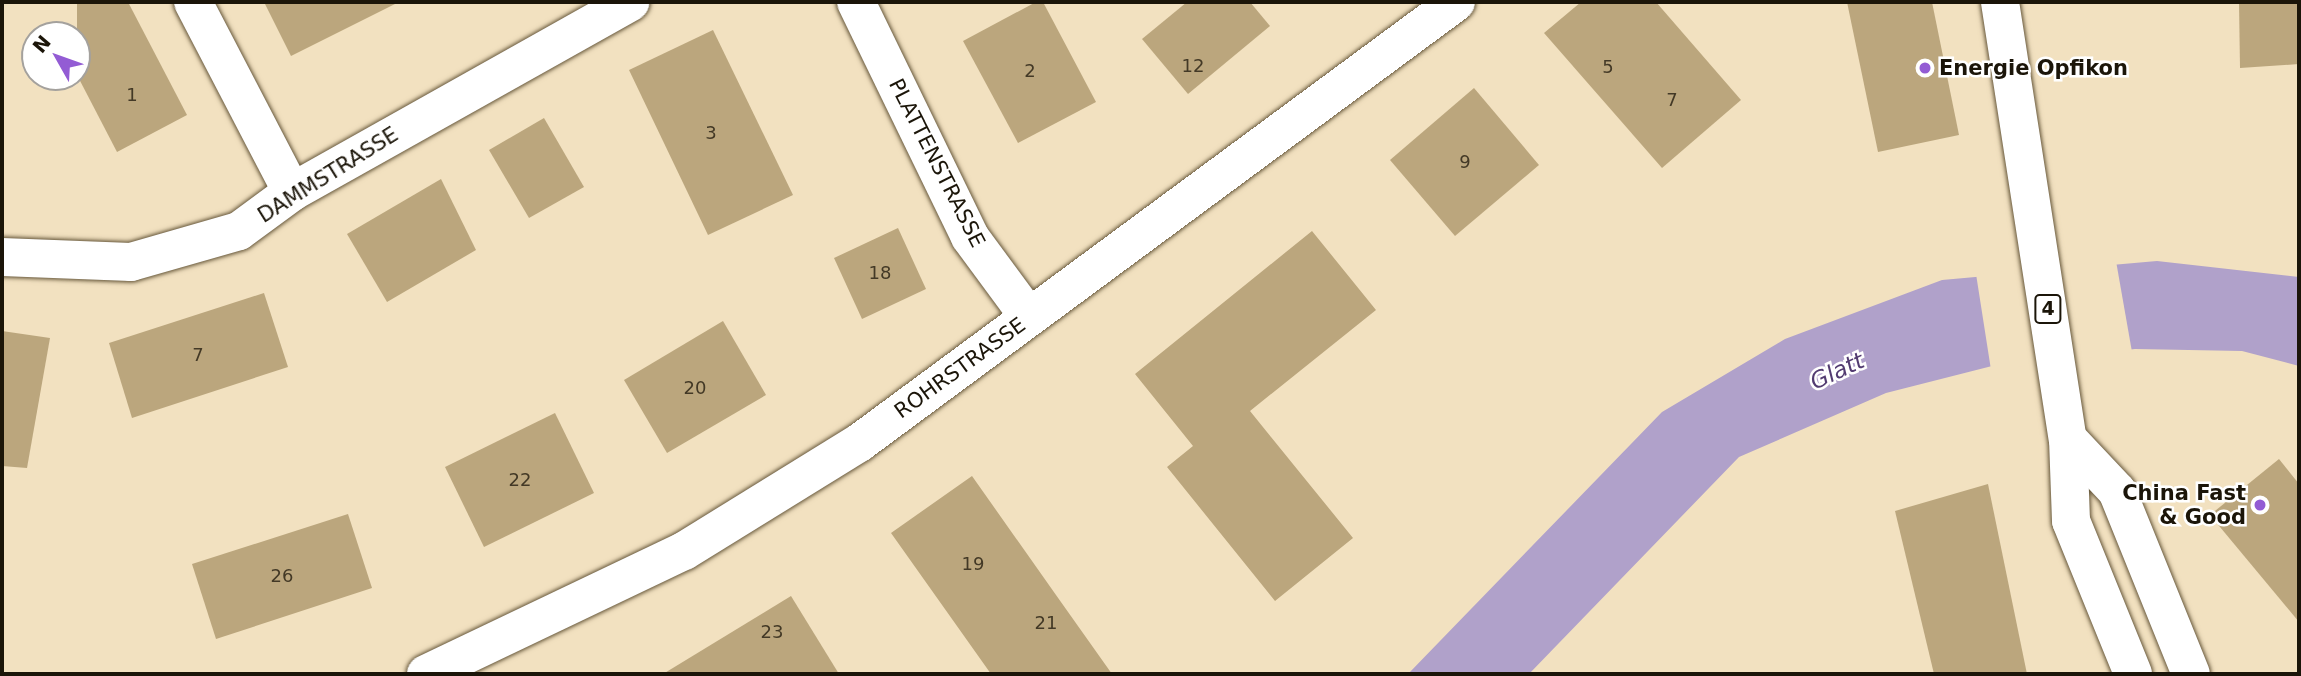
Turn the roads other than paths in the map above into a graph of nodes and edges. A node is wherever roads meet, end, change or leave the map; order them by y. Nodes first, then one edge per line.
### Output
1 (193, 2) edge
2 (629, 2) edge
3 (856, 2) edge
4 (1456, 2) edge
5 (2000, 2) edge
6 (292, 192) junction
7 (2, 257) edge
8 (1029, 317) junction
9 (2066, 428) junction
10 (426, 674) edge
11 (2133, 674) edge
12 (2191, 674) edge

1 - 6 main road
2 - 6 main road, DAMMSTRASSE
3 - 8 main road, PLATTENSTRASSE
4 - 8 main road, ROHRSTRASSE
5 - 9 main road, 4
6 - 7 main road, DAMMSTRASSE
8 - 10 main road, ROHRSTRASSE
9 - 11 main road, 4
9 - 12 main road

